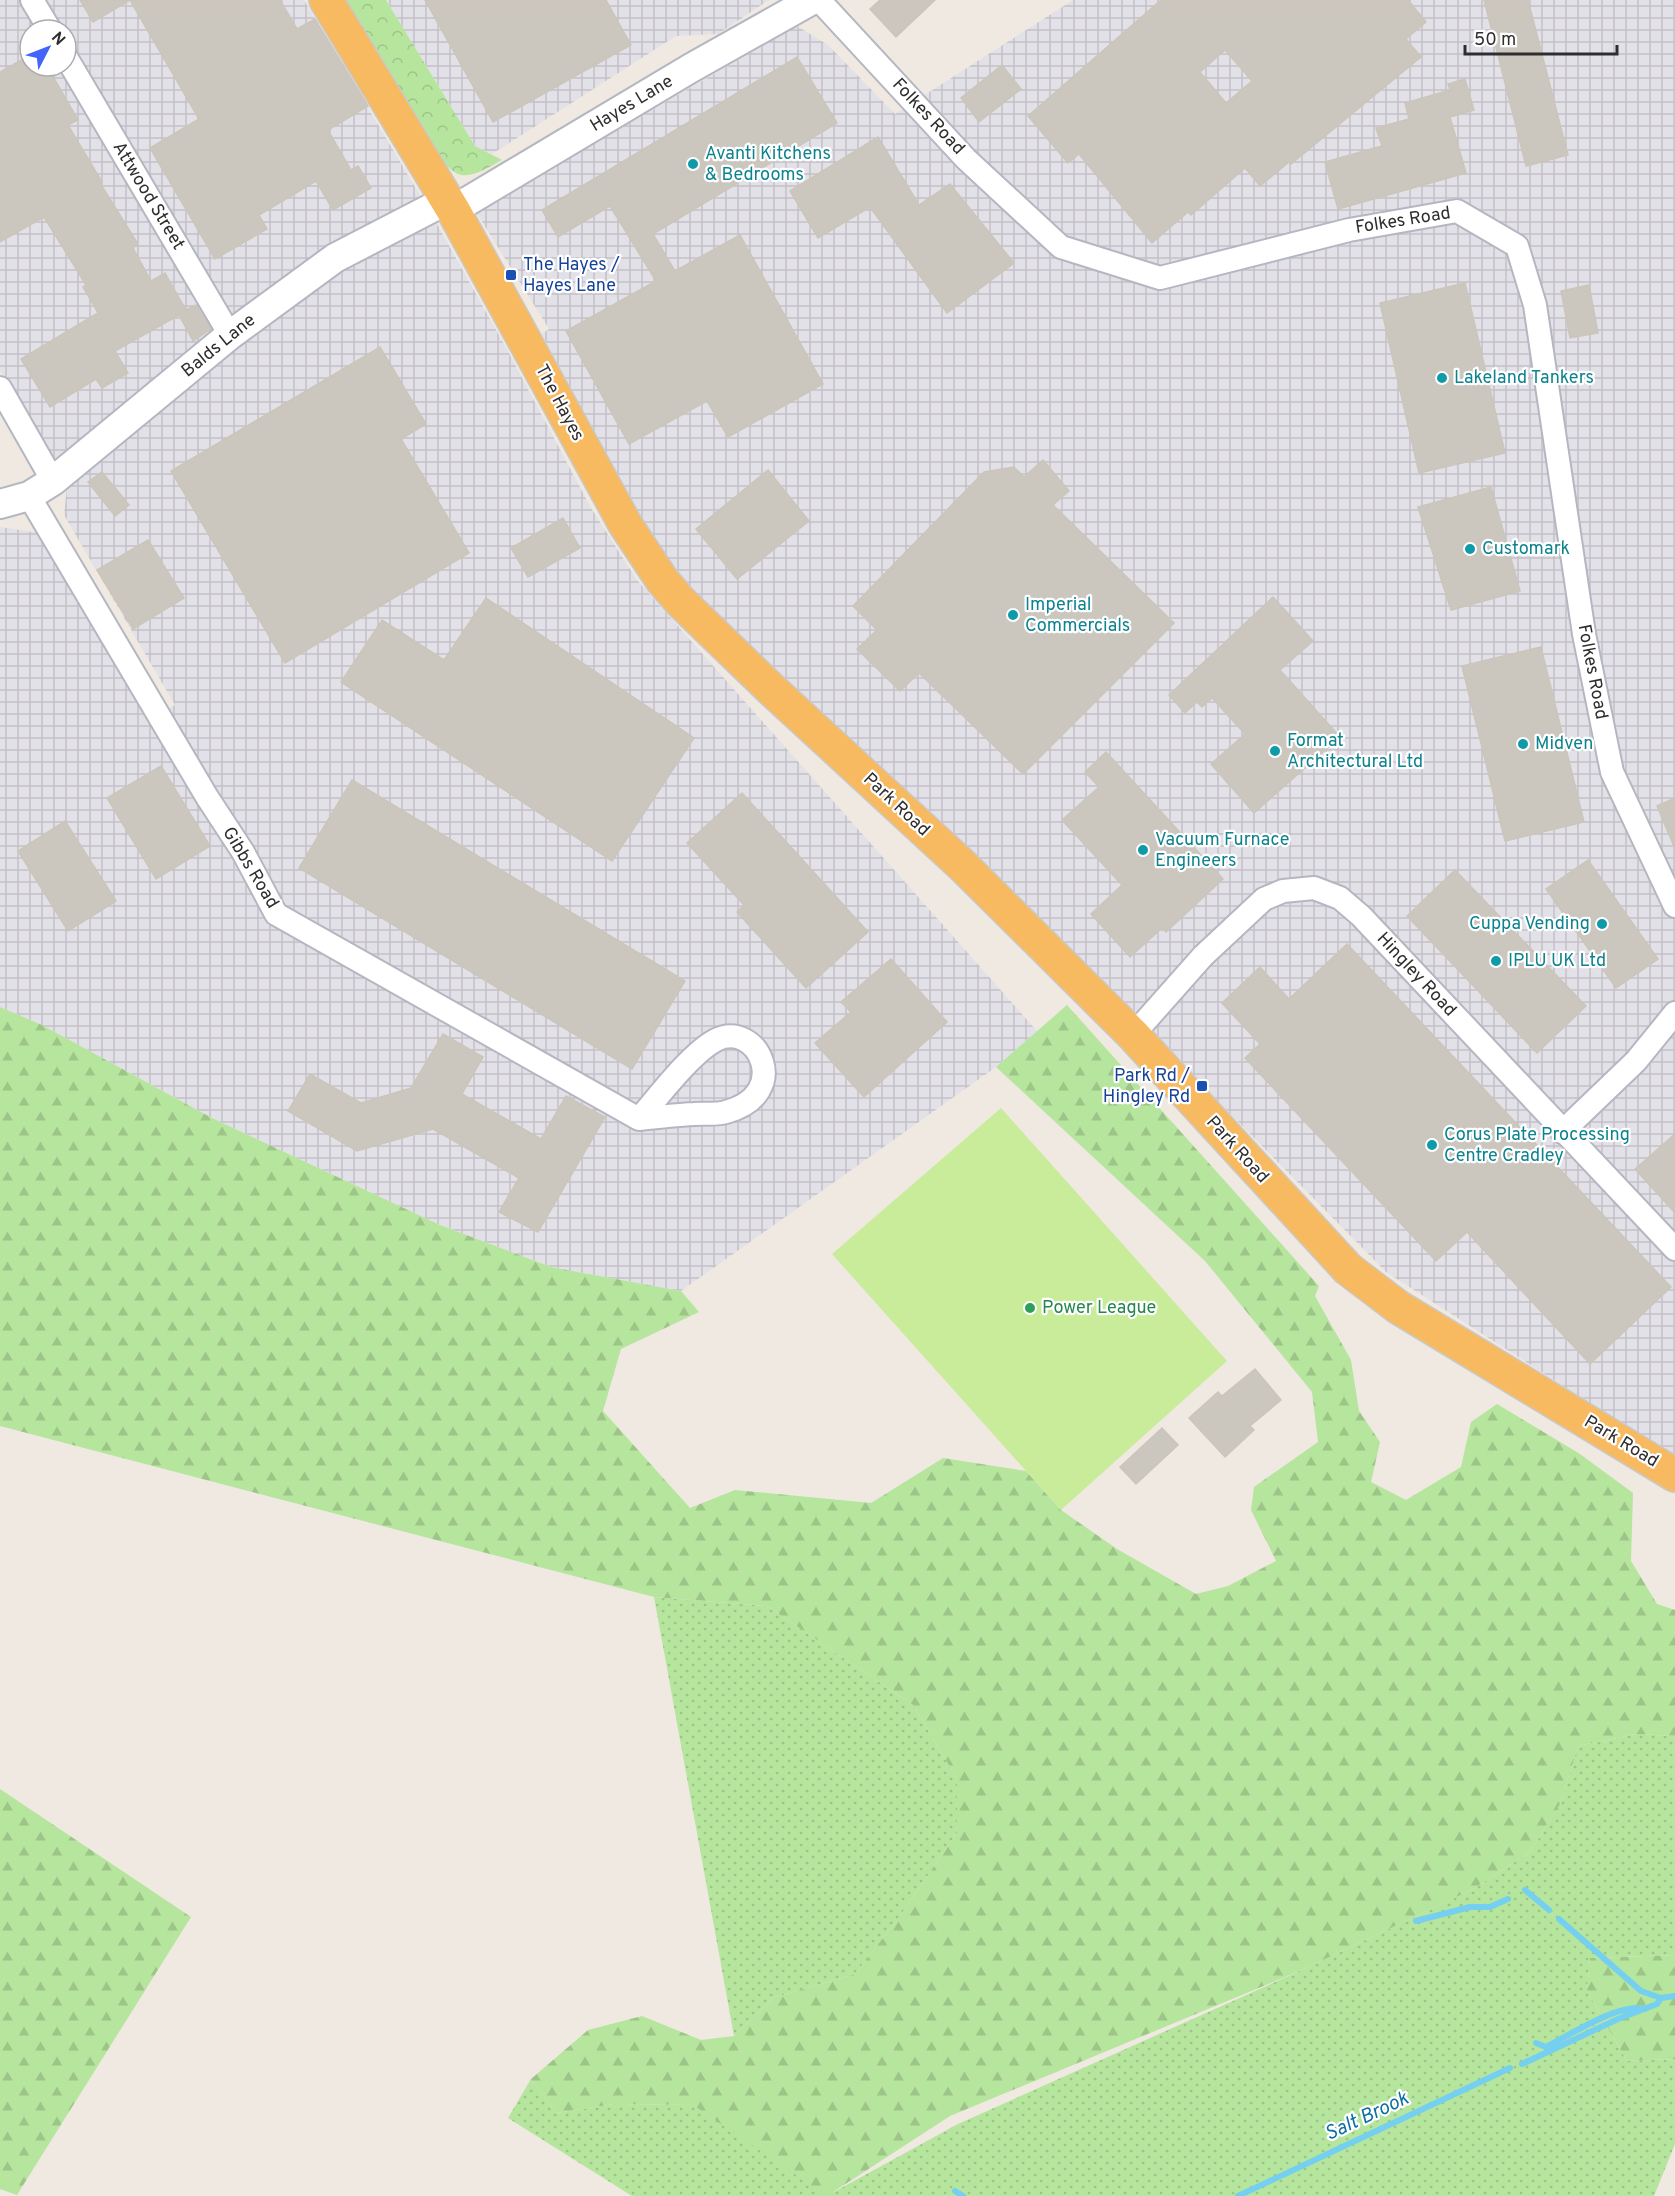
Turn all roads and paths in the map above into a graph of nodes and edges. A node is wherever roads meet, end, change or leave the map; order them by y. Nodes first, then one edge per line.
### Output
1 (32, 0) edge
2 (326, 0) edge
3 (812, 0) edge
4 (819, 0) edge
5 (43, 18) edge
6 (78, 77) edge
7 (450, 205) junction
8 (230, 335) junction
9 (0, 388) edge
10 (53, 481) junction
11 (29, 496) junction
12 (0, 504) edge
13 (849, 761) joint
14 (1675, 906) edge
15 (1675, 1013) edge
16 (1132, 1035) junction
17 (639, 1119) junction
18 (1562, 1132) junction
19 (1675, 1250) edge
20 (1675, 1475) edge

1 - 5 street
2 - 7 highway, The Hayes
3 - 7 street, Hayes Lane
4 - 14 street, Folkes Road
6 - 8 street, Attwood Street
7 - 8 street, Balds Lane
7 - 13 highway, The Hayes
8 - 10 street, Balds Lane
9 - 10 street
10 - 11 street, Balds Lane
11 - 12 street, Balds Lane
11 - 17 street, Gibbs Road
13 - 16 highway, Park Road
15 - 18 street
16 - 18 street, Hingley Road
16 - 20 highway, Park Road
17 - 17 street
18 - 19 street, Hingley Road

